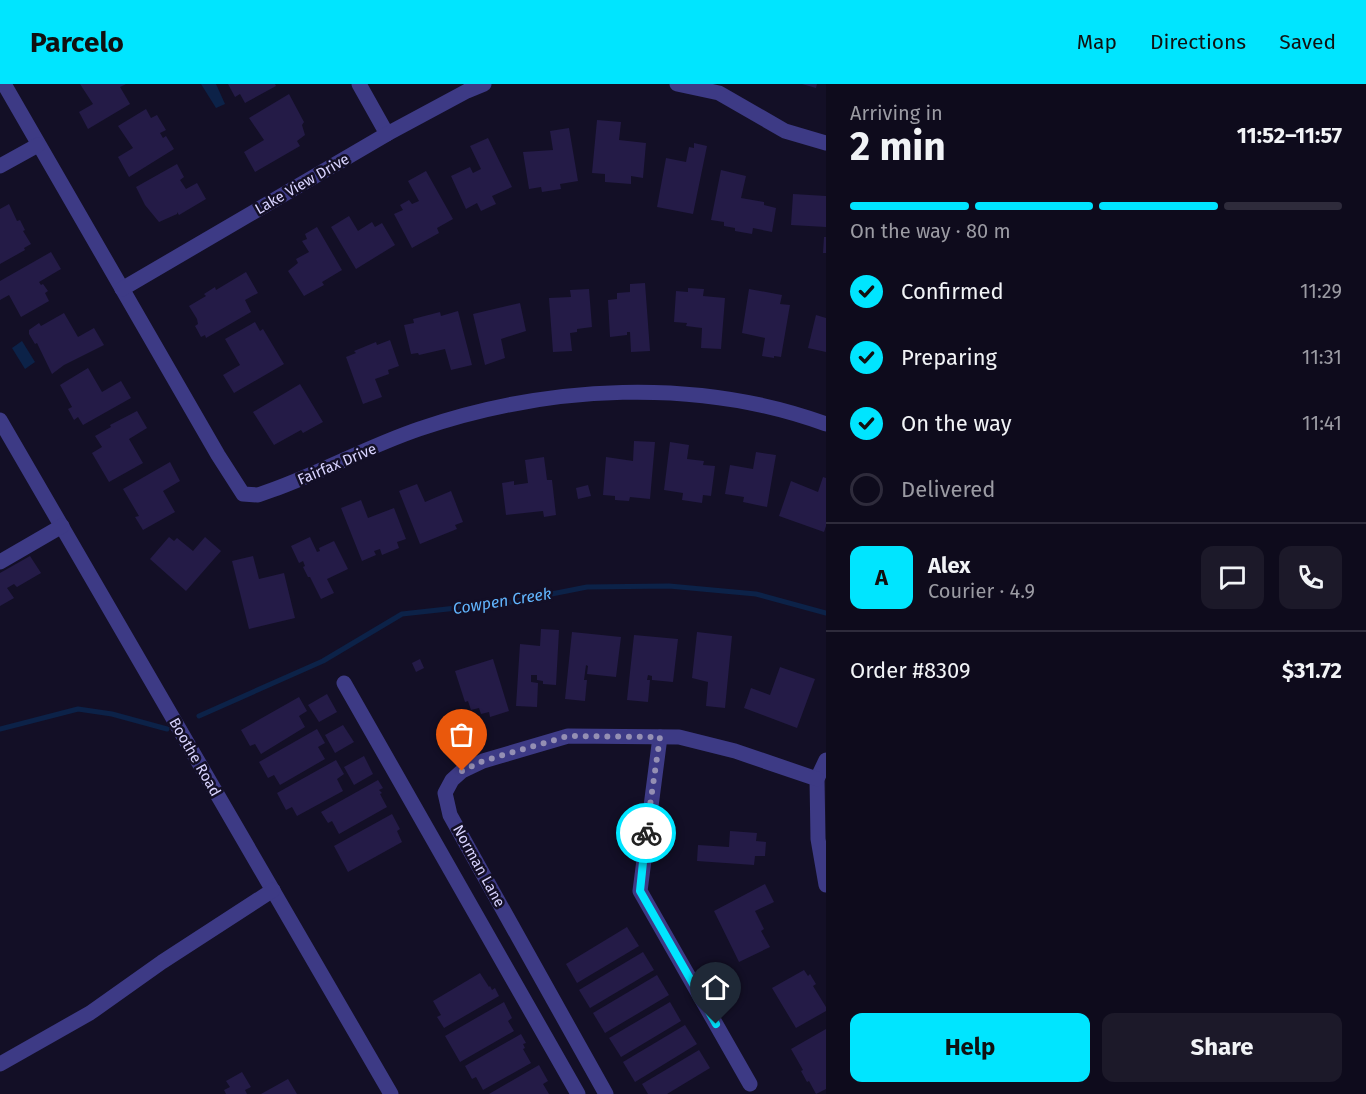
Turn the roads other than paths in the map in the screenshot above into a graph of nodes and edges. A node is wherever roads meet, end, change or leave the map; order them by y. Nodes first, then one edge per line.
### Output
1 (4, 84) edge
2 (359, 84) edge
3 (484, 84) edge
4 (677, 84) edge
5 (721, 88) edge
6 (387, 134) junction
7 (826, 143) edge
8 (38, 145) junction
9 (0, 166) edge
10 (122, 289) junction
11 (0, 420) edge
12 (826, 424) edge
13 (62, 525) junction
14 (0, 562) edge
15 (344, 683) dead end
16 (660, 737) junction
17 (826, 760) edge
18 (817, 779) junction
19 (457, 826) junction
20 (427, 827) junction
21 (826, 885) edge
22 (273, 890) junction
23 (0, 1064) edge
24 (750, 1084) dead end
25 (391, 1094) edge
26 (578, 1094) edge
27 (606, 1094) edge

1 - 8 street, Fairfax Drive
2 - 6 street
3 - 6 street, Lake View Drive
4 - 5 street
5 - 7 street
6 - 10 street, Lake View Drive
8 - 9 street
8 - 10 street, Fairfax Drive
10 - 12 street, Fairfax Drive
11 - 13 street, Boothe Road
13 - 14 street
13 - 22 street, Boothe Road
15 - 20 street
16 - 18 street, Norman Lane
16 - 19 street, Norman Lane
16 - 24 street
17 - 18 street
18 - 21 street
19 - 20 street
19 - 27 street, Norman Lane
20 - 26 street
22 - 23 street
22 - 25 street, Boothe Road

